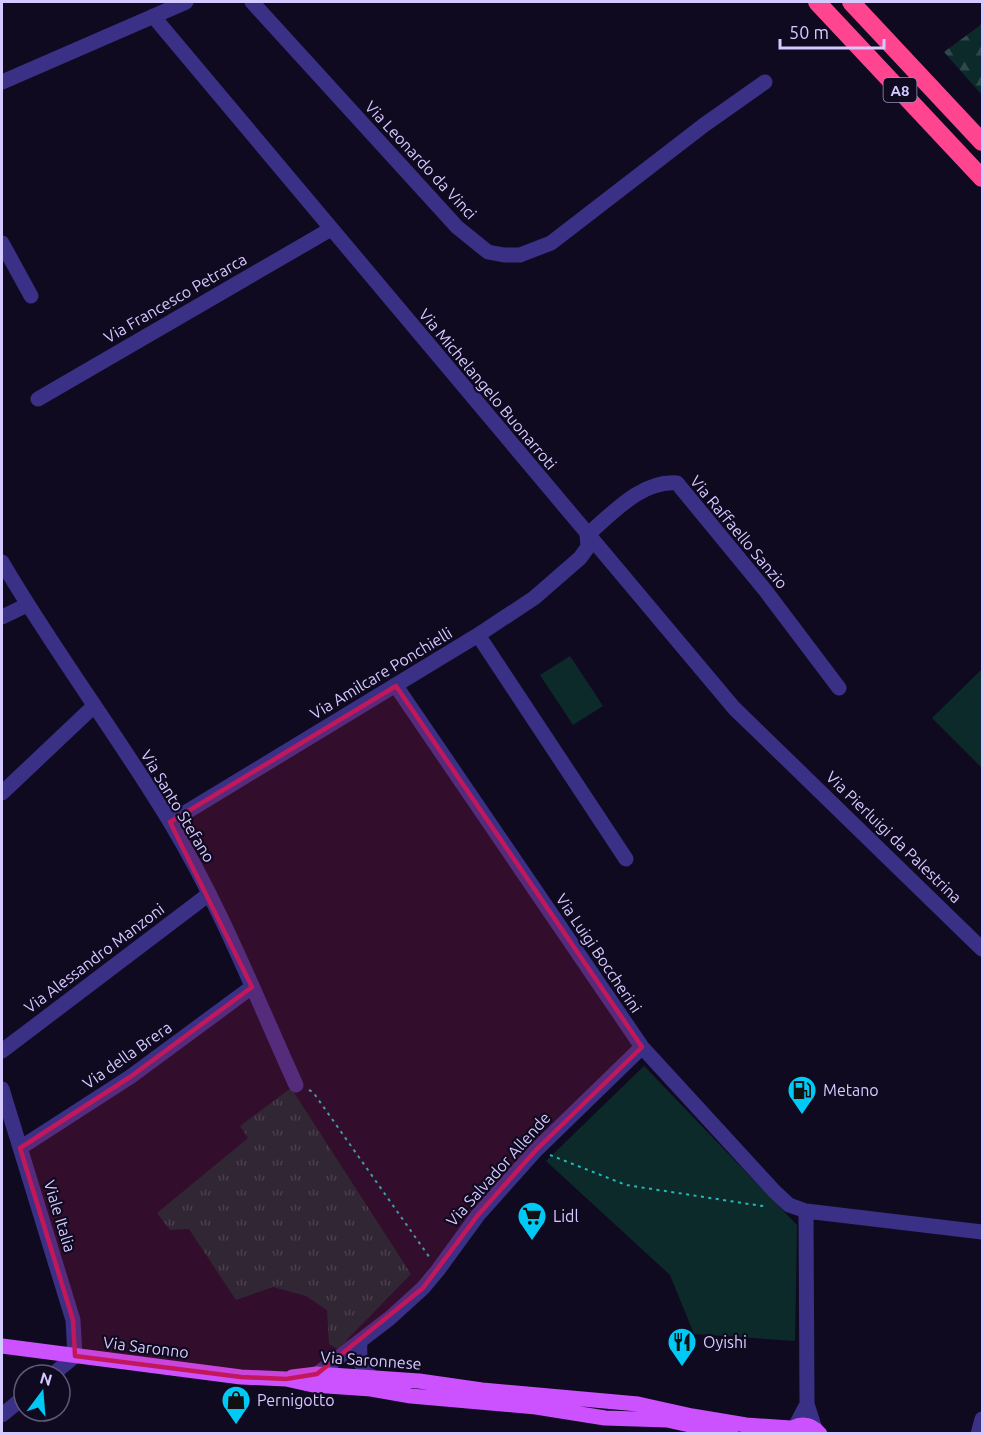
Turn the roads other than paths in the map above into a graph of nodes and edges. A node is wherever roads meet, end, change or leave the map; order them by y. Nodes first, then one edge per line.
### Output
1 (186, 2) edge
2 (252, 2) edge
3 (818, 2) edge
4 (851, 2) edge
5 (153, 16) junction
6 (2, 82) edge
7 (765, 82) dead end
8 (982, 142) edge
9 (982, 178) edge
10 (331, 229) junction
11 (2, 243) edge
12 (31, 296) dead end
13 (38, 399) dead end
14 (587, 535) junction
15 (2, 562) edge
16 (27, 605) junction
17 (2, 617) edge
18 (478, 635) junction
19 (396, 686) junction
20 (839, 688) dead end
21 (94, 706) junction
22 (806, 777) joint
23 (2, 793) edge
24 (170, 822) junction
25 (626, 859) dead end
26 (209, 894) junction
27 (979, 939) edge
28 (252, 987) junction
29 (642, 1047) junction
30 (2, 1051) edge
31 (296, 1085) road end
32 (2, 1089) edge
33 (20, 1148) junction
34 (806, 1211) junction
35 (982, 1232) edge
36 (360, 1342) junction
37 (2, 1346) edge
38 (75, 1356) junction
39 (67, 1363) edge
40 (317, 1374) junction
41 (374, 1378) junction
42 (286, 1379) junction
43 (807, 1404) junction
44 (982, 1419) edge
45 (791, 1429) edge
46 (819, 1432) edge
47 (731, 1434) edge
48 (978, 1434) edge

1 - 5 street
2 - 7 street, Via Leonardo da Vinci
3 - 9 highway, A8
4 - 8 highway, A8
5 - 6 street
5 - 10 street, Via Michelangelo Buonarroti
10 - 13 street, Via Francesco Petrarca
10 - 14 street, Via Michelangelo Buonarroti
11 - 12 street
14 - 18 street, Via Amilcare Ponchielli
14 - 20 street, Via Raffaello Sanzio
14 - 22 street, Via Michelangelo Buonarroti
15 - 16 street, Via Santo Stefano
16 - 17 street
16 - 21 street, Via Santo Stefano
18 - 19 street, Via Amilcare Ponchielli
18 - 25 street
19 - 24 street, Via Amilcare Ponchielli
19 - 29 street, Via Luigi Boccherini
21 - 23 street
21 - 24 street, Via Santo Stefano
22 - 27 street, Via Pierluigi da Palestrina
24 - 26 street, Via Santo Stefano
26 - 28 street, Via Santo Stefano
26 - 30 street, Via Alessandro Manzoni
28 - 31 street, Via Santo Stefano
28 - 33 street, Via della Brera
29 - 34 street, Via Luigi Boccherini
29 - 36 street, Via Salvador Allende
32 - 33 street, Viale Italia
33 - 38 street, Viale Italia
34 - 35 street
34 - 43 street
36 - 40 street, Via Salvador Allende
36 - 41 street
37 - 38 main road, Via Saronno
38 - 39 street
38 - 42 main road, Via Saronno
40 - 41 main road, Via Saronnese
40 - 42 main road, Via Saronnese
41 - 45 main road, Via Saronnese
42 - 47 main road, Via Saronnese
43 - 45 street
43 - 46 street
44 - 48 street
45 - 46 main road, Via Saronnese

